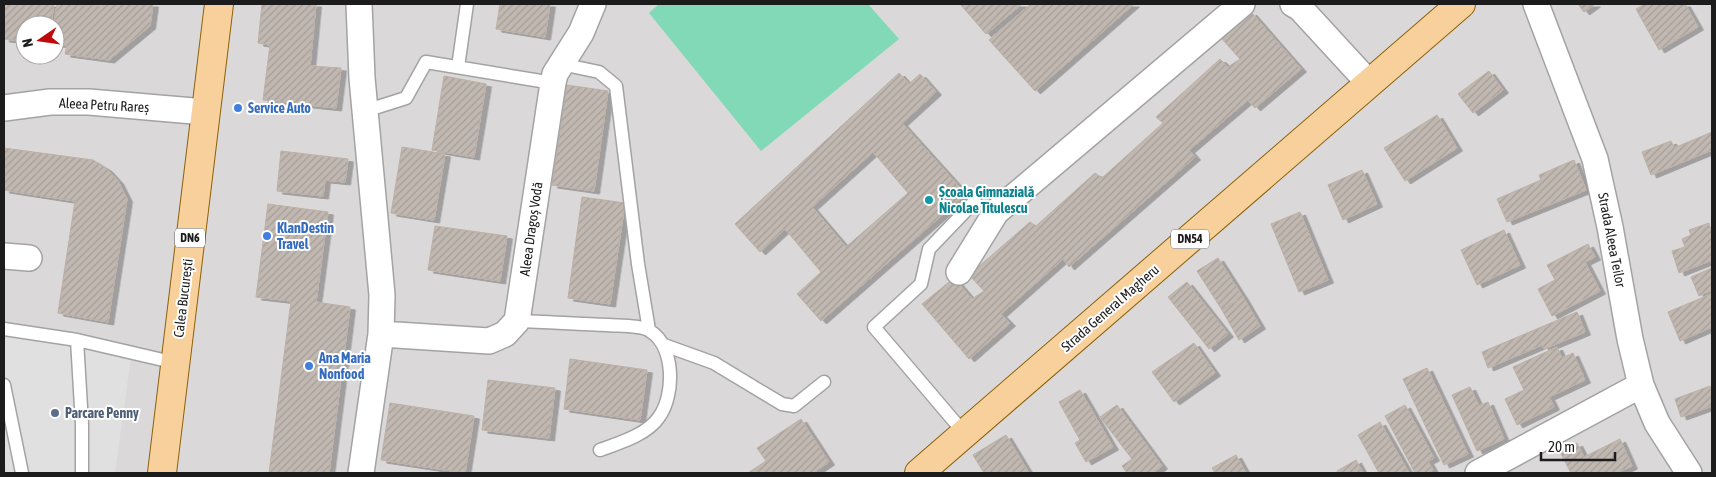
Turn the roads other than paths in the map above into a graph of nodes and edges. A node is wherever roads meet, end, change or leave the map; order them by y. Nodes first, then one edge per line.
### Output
1 (219, 4) edge
2 (360, 4) edge
3 (467, 4) edge
4 (593, 4) edge
5 (1242, 4) edge
6 (1293, 4) edge
7 (1461, 4) edge
8 (1536, 4) edge
9 (458, 67) junction
10 (557, 74) junction
11 (1369, 83) junction
12 (4, 108) edge
13 (364, 111) junction
14 (205, 112) junction
15 (975, 201) dead end
16 (4, 256) edge
17 (29, 258) dead end
18 (959, 272) dead end
19 (517, 321) junction
20 (4, 329) edge
21 (649, 330) junction
22 (381, 334) junction
23 (77, 340) junction
24 (664, 345) junction
25 (176, 362) junction
26 (824, 382) dead end
27 (1642, 384) junction
28 (4, 385) edge
29 (966, 434) junction
30 (600, 450) dead end
31 (22, 473) edge
32 (82, 473) edge
33 (162, 473) edge
34 (361, 473) edge
35 (919, 473) edge
36 (1478, 473) edge
37 (1690, 473) edge

1 - 14 main road, Calea București / DN6
2 - 13 street
3 - 9 lane
4 - 10 street, Aleea Dragoș Vodă
5 - 18 street
6 - 11 street
7 - 11 main road, Strada General Magheru / DN54
8 - 27 street, Strada Aleea Teilor
9 - 10 lane
9 - 13 lane
10 - 19 street, Aleea Dragoș Vodă
10 - 21 lane
11 - 29 main road, Strada General Magheru / DN54
12 - 14 street, Aleea Petru Rareș
13 - 22 street
14 - 25 main road, Calea București / DN6
15 - 29 lane
16 - 17 street
19 - 21 lane
19 - 22 street
20 - 23 lane
21 - 24 lane
22 - 34 street
23 - 25 lane
23 - 32 lane
24 - 26 lane
24 - 30 lane
25 - 33 main road, Calea București / DN6
27 - 36 street
27 - 37 street, Strada Aleea Teilor
28 - 31 lane
29 - 35 main road, Strada General Magheru / DN54

